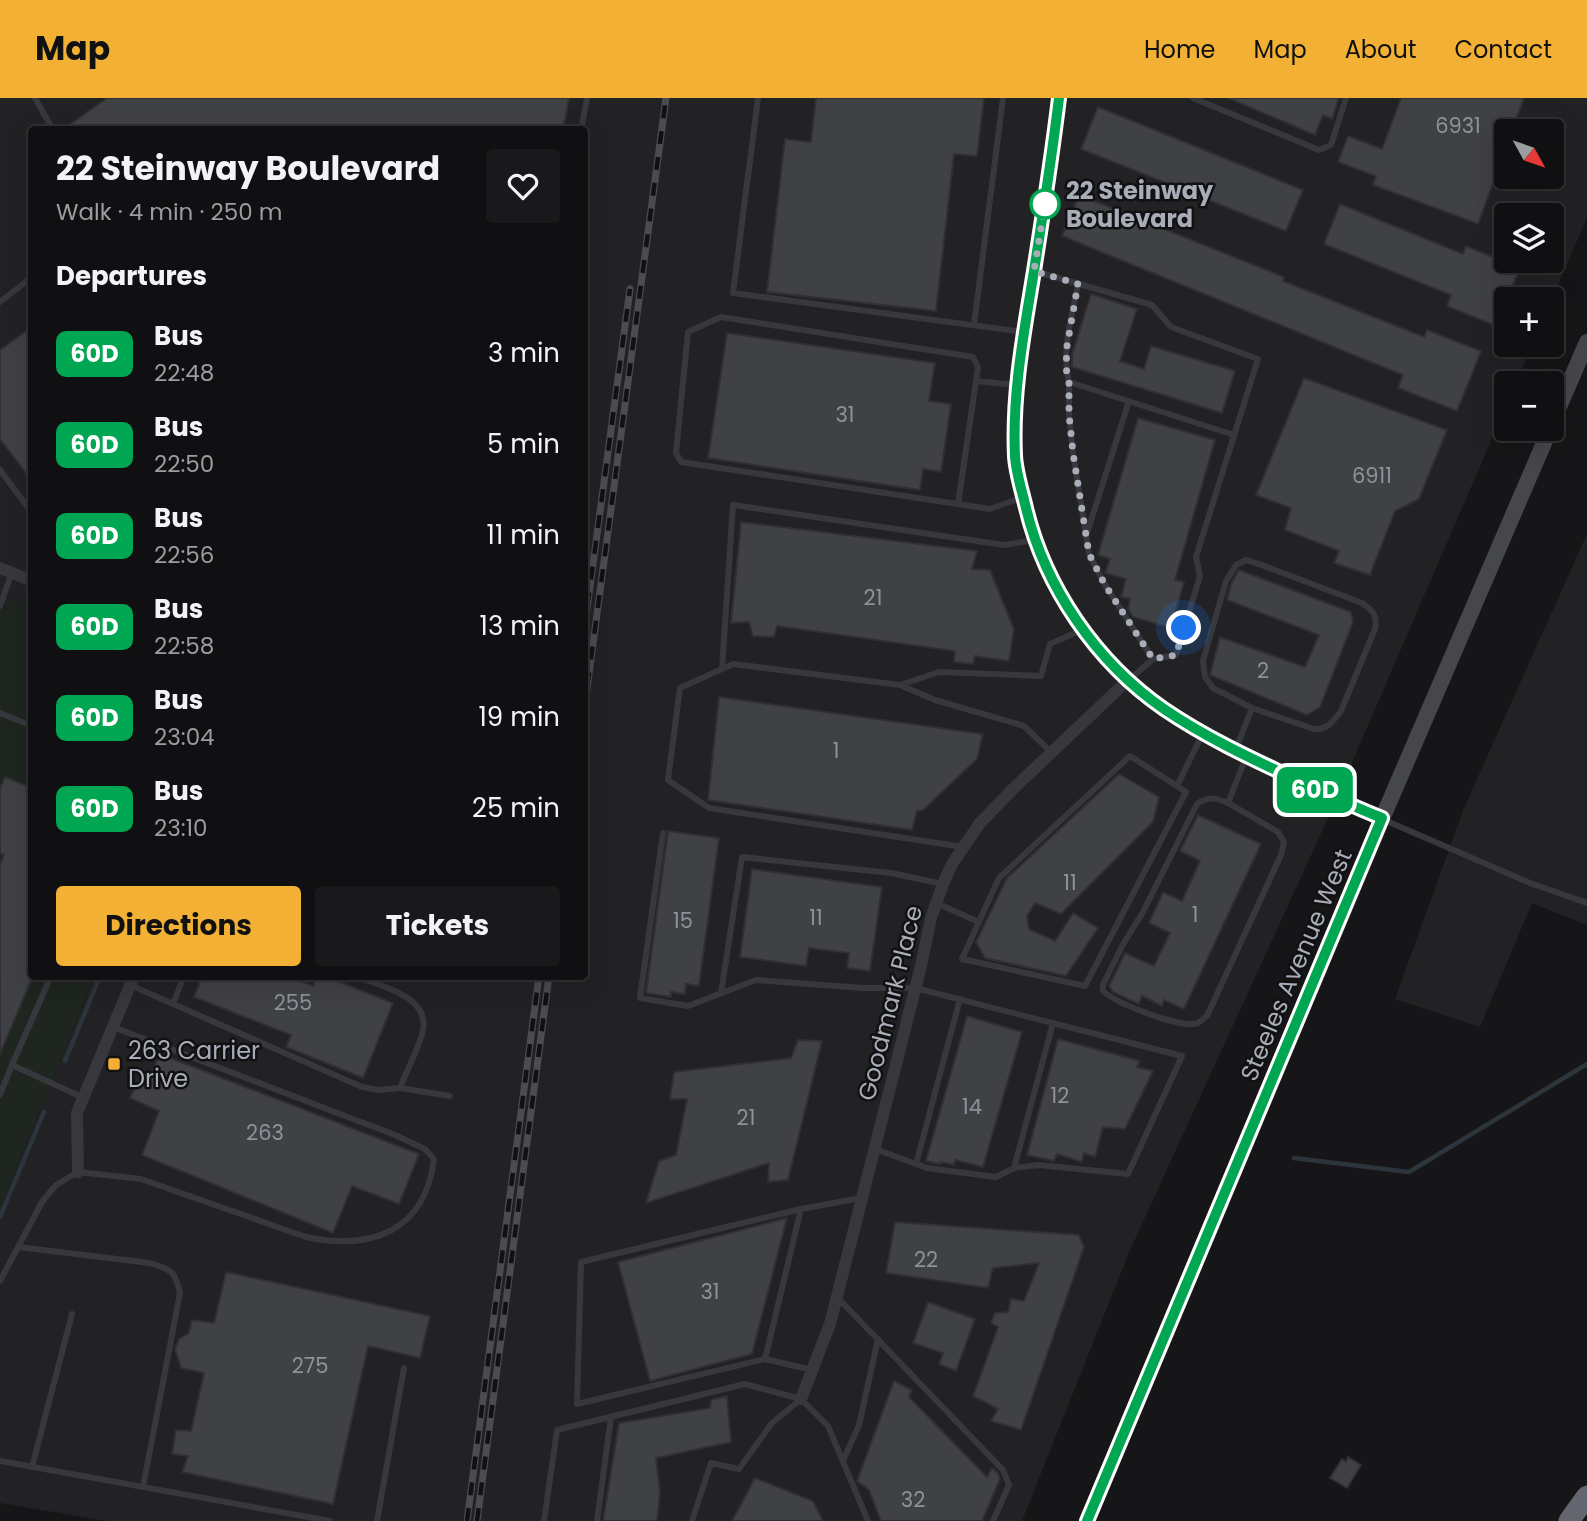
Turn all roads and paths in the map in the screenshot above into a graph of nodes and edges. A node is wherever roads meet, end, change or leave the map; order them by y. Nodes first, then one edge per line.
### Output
1 (35, 98) edge
2 (587, 98) edge
3 (758, 98) edge
4 (1003, 98) edge
5 (1059, 98) edge
6 (1193, 98) edge
7 (1346, 98) edge
8 (51, 126) edge
9 (582, 126) edge
10 (1034, 271) junction
11 (28, 281) edge
12 (1078, 284) junction
13 (0, 302) edge
14 (974, 325) junction
15 (1024, 332) junction
16 (1587, 342) edge
17 (976, 381) junction
18 (1069, 383) junction
19 (1018, 386) junction
20 (1564, 395) edge
21 (1129, 401) junction
22 (1234, 435) junction
23 (1545, 441) edge
24 (0, 470) edge
25 (1024, 497) junction
26 (958, 504) junction
27 (28, 508) edge
28 (1087, 533) junction
29 (1035, 540) junction
30 (6, 570) edge
31 (28, 579) edge
32 (0, 606) edge
33 (1084, 629) junction
34 (1153, 659) junction
35 (722, 669) junction
36 (1129, 679) junction
37 (900, 685) junction
38 (1252, 708) junction
39 (0, 713) edge
40 (28, 724) edge
41 (1203, 733) junction
42 (1052, 753) junction
43 (1241, 754) junction
44 (1177, 786) junction
45 (1228, 803) junction
46 (1382, 818) junction
47 (663, 833) dead end
48 (963, 847) junction
49 (943, 884) junction
50 (1587, 903) edge
51 (936, 904) junction
52 (979, 922) junction
53 (49, 980) edge
54 (182, 980) edge
55 (365, 980) edge
56 (132, 981) edge
57 (915, 988) junction
58 (721, 993) junction
59 (960, 999) junction
60 (173, 1004) junction
61 (1053, 1023) junction
62 (113, 1027) junction
63 (12, 1065) junction
64 (400, 1088) junction
65 (0, 1094) edge
66 (450, 1096) dead end
67 (84, 1098) junction
68 (874, 1149) junction
69 (916, 1164) junction
70 (1014, 1168) junction
71 (78, 1172) junction
72 (862, 1198) junction
73 (801, 1209) junction
74 (18, 1247) junction
75 (0, 1281) edge
76 (837, 1296) junction
77 (72, 1314) dead end
78 (878, 1339) junction
79 (765, 1359) junction
80 (404, 1368) dead end
81 (812, 1370) junction
82 (801, 1399) junction
83 (611, 1417) junction
84 (0, 1461) edge
85 (843, 1461) junction
86 (33, 1467) junction
87 (143, 1487) junction
88 (1587, 1496) edge
89 (330, 1521) edge
90 (377, 1521) edge
91 (544, 1521) edge
92 (597, 1521) edge
93 (692, 1521) edge
94 (868, 1521) edge
95 (993, 1521) edge
96 (1087, 1521) edge
97 (1569, 1521) edge

1 - 8 lane
2 - 9 lane
3 - 14 lane
4 - 14 lane
5 - 10 street
6 - 7 lane
10 - 12 lane
10 - 15 street
11 - 13 lane
12 - 18 lane
12 - 22 lane
14 - 15 lane
15 - 19 street
16 - 20 main road
17 - 19 lane
17 - 26 lane
17 - 26 lane
18 - 21 lane
18 - 28 lane
19 - 25 street
21 - 22 lane
21 - 28 lane
22 - 34 lane
23 - 46 main road, Steeles Avenue West
24 - 27 lane
25 - 26 lane
25 - 29 street
28 - 34 lane
29 - 33 street
29 - 35 lane
30 - 31 street
30 - 32 lane
33 - 36 street
33 - 37 lane
34 - 36 lane
35 - 37 lane
35 - 48 lane
36 - 41 street
36 - 42 street, Goodmark Place
37 - 42 lane
38 - 38 lane
38 - 43 lane
39 - 40 lane
41 - 43 street
41 - 44 lane
42 - 48 street, Goodmark Place
43 - 45 lane
43 - 46 street
44 - 52 lane
44 - 52 lane
45 - 45 lane
46 - 50 lane
46 - 96 main road, Steeles Avenue West
47 - 58 lane
48 - 49 street, Goodmark Place
49 - 51 street, Goodmark Place
49 - 58 lane
51 - 52 lane
51 - 57 street, Goodmark Place
53 - 63 lane
54 - 60 lane
55 - 64 lane
56 - 60 lane
56 - 62 street
57 - 58 lane
57 - 59 lane
57 - 68 street, Goodmark Place
59 - 61 lane
59 - 69 lane
60 - 64 lane
61 - 70 lane
61 - 70 lane
62 - 67 street
62 - 71 lane
63 - 65 lane
63 - 67 lane
64 - 66 lane
67 - 71 street
68 - 69 lane
68 - 72 street, Goodmark Place
69 - 70 lane
71 - 74 lane
72 - 73 lane
72 - 76 street, Goodmark Place
73 - 79 lane
73 - 79 lane
74 - 75 lane
74 - 87 lane
76 - 78 lane
76 - 81 street, Goodmark Place
77 - 86 lane
78 - 85 lane
78 - 95 lane
79 - 81 lane
80 - 90 lane
81 - 82 street, Goodmark Place
82 - 83 lane
82 - 85 lane
82 - 93 lane
83 - 91 lane
83 - 92 lane
84 - 86 lane
85 - 94 lane
86 - 87 lane
87 - 89 lane
88 - 97 highway

